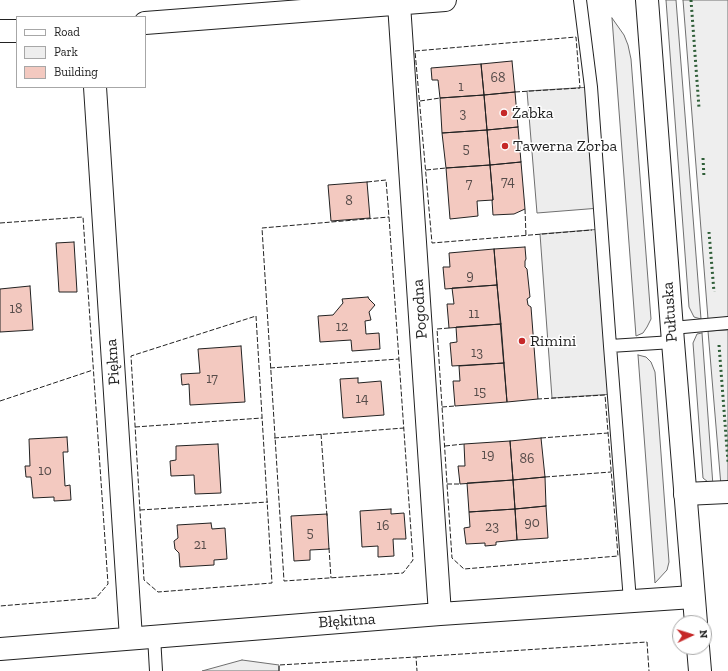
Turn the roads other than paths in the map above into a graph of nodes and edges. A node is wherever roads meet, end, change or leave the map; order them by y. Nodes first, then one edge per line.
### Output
1 (445, 0) edge
2 (580, 0) edge
3 (647, 0) edge
4 (399, 4) junction
5 (146, 22) edge
6 (16, 30) edge
7 (0, 31) edge
8 (95, 88) edge
9 (728, 323) edge
10 (672, 335) junction
11 (610, 346) junction
12 (728, 492) edge
13 (685, 494) junction
14 (693, 597) junction
15 (630, 601) junction
16 (440, 614) junction
17 (695, 615) edge
18 (154, 636) junction
19 (131, 638) junction
20 (0, 649) edge
21 (699, 655) edge
22 (156, 671) edge
23 (700, 671) edge

1 - 4 street
2 - 11 lane
3 - 10 street, Pułtuska
4 - 5 street
4 - 16 street, Pogodna
6 - 7 street
8 - 19 street, Piękna
9 - 10 lane
10 - 11 lane
10 - 13 street, Pułtuska
11 - 15 lane
12 - 13 street
13 - 14 street, Pułtuska
14 - 15 street, Błękitna
14 - 17 street, Pułtuska
15 - 16 street, Błękitna
16 - 18 street, Błękitna
18 - 19 street, Błękitna
18 - 22 lane
19 - 20 street, Błękitna
21 - 23 street

